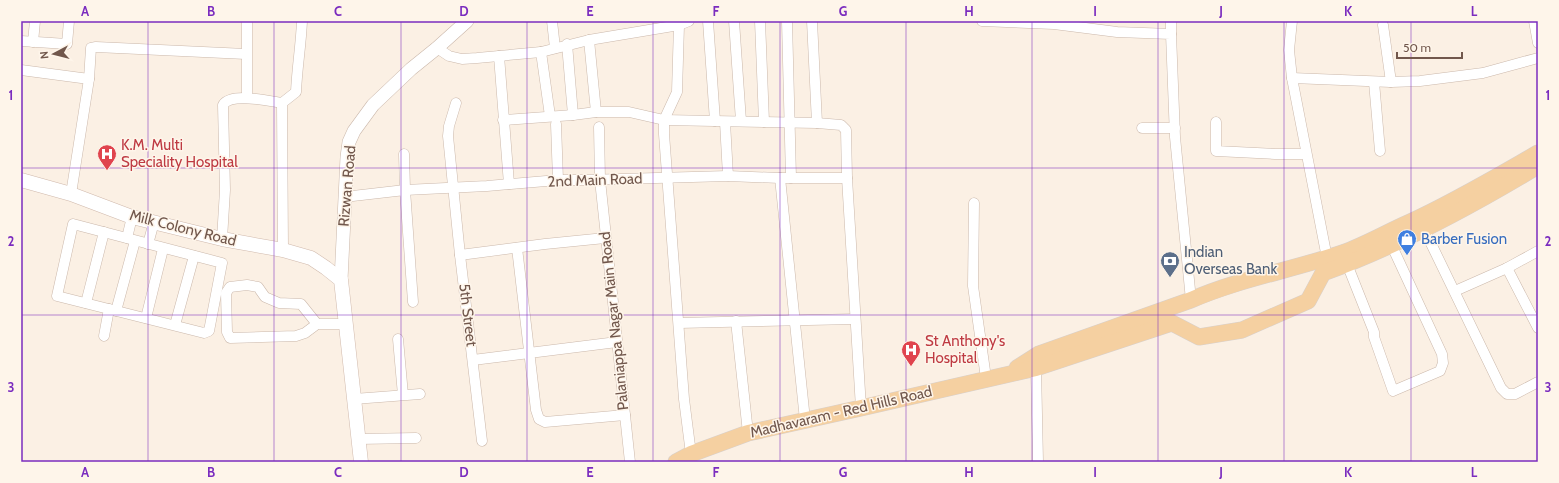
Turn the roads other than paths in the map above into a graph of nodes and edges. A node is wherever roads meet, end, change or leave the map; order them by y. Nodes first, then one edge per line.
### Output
1 (35, 21) edge
2 (69, 21) edge
3 (247, 21) edge
4 (302, 21) edge
5 (467, 21) edge
6 (552, 21) edge
7 (689, 21) edge
8 (708, 21) edge
9 (734, 21) edge
10 (760, 21) edge
11 (787, 21) edge
12 (812, 21) edge
13 (982, 21) edge
14 (1171, 21) edge
15 (1292, 21) edge
16 (1534, 21) edge
17 (1003, 22) edge
18 (1066, 24) edge
19 (679, 25) junction
20 (1383, 25) dead end
21 (1171, 34) junction
22 (589, 40) junction
23 (21, 41) edge
24 (33, 42) junction
25 (1538, 43) edge
26 (567, 44) junction
27 (437, 48) junction
28 (555, 48) junction
29 (541, 52) junction
30 (246, 54) junction
31 (499, 56) junction
32 (1538, 58) edge
33 (21, 70) edge
34 (1292, 78) junction
35 (89, 79) junction
36 (1374, 82) junction
37 (1391, 82) junction
38 (247, 98) junction
39 (282, 103) junction
40 (456, 103) dead end
41 (596, 112) junction
42 (573, 115) junction
43 (503, 120) junction
44 (553, 120) junction
45 (664, 120) junction
46 (720, 121) junction
47 (741, 121) junction
48 (764, 122) junction
49 (1216, 122) dead end
50 (789, 123) junction
51 (817, 123) junction
52 (599, 127) dead end
53 (1142, 128) dead end
54 (1175, 128) junction
55 (1380, 151) dead end
56 (1538, 152) edge
57 (404, 154) dead end
58 (1306, 154) junction
59 (1538, 166) edge
60 (728, 176) junction
61 (668, 177) junction
62 (780, 178) junction
63 (791, 178) junction
64 (847, 178) junction
65 (21, 180) edge
66 (558, 180) junction
67 (600, 180) junction
68 (509, 184) junction
69 (454, 188) junction
70 (405, 190) junction
71 (71, 194) junction
72 (344, 197) junction
73 (974, 203) dead end
74 (132, 217) junction
75 (154, 222) junction
76 (1424, 229) junction
77 (104, 232) junction
78 (605, 238) junction
79 (222, 239) junction
80 (131, 240) junction
81 (148, 244) junction
82 (1391, 244) junction
83 (516, 248) junction
84 (163, 249) junction
85 (283, 250) junction
86 (1538, 251) edge
87 (460, 255) junction
88 (194, 256) junction
89 (1327, 258) junction
90 (1347, 264) junction
91 (1507, 268) junction
92 (340, 280) junction
93 (1455, 291) junction
94 (1191, 300) junction
95 (413, 302) dead end
96 (86, 303) junction
97 (112, 310) junction
98 (146, 318) junction
99 (855, 319) junction
100 (795, 320) junction
101 (736, 321) junction
102 (679, 323) junction
103 (317, 324) junction
104 (345, 324) junction
105 (175, 325) junction
106 (1538, 328) edge
107 (104, 336) dead end
108 (398, 339) dead end
109 (617, 342) junction
110 (529, 352) junction
111 (473, 360) junction
112 (1036, 368) junction
113 (1009, 373) junction
114 (986, 378) junction
115 (1538, 382) edge
116 (420, 394) dead end
117 (403, 395) junction
118 (354, 398) junction
119 (862, 408) junction
120 (625, 415) junction
121 (805, 420) junction
122 (748, 432) junction
123 (416, 438) dead end
124 (358, 439) junction
125 (482, 441) dead end
126 (691, 454) junction
127 (361, 462) edge
128 (630, 462) edge
129 (676, 462) edge
130 (1038, 462) edge

1 - 24 street
2 - 24 street
3 - 30 street
4 - 39 street
5 - 27 street, Rizwan Road
6 - 28 street
7 - 19 street
8 - 46 street
9 - 47 street
10 - 48 street
11 - 50 street
12 - 51 street
13 - 17 street
14 - 21 street
15 - 34 street
16 - 25 street
17 - 18 street
18 - 21 street
19 - 22 street
19 - 45 street
20 - 37 street
21 - 54 street
22 - 26 street
22 - 41 street
23 - 24 street
26 - 28 street
26 - 42 street
27 - 31 street
27 - 72 street, Rizwan Road
28 - 29 street
29 - 31 street
29 - 44 street
30 - 35 street
30 - 38 street
31 - 43 street
32 - 37 street
33 - 35 street
34 - 36 street
34 - 58 street
35 - 71 street
36 - 37 street
36 - 55 street
38 - 39 street
38 - 79 street
39 - 85 street
40 - 69 street, 5th Street
41 - 42 street
41 - 45 street
42 - 44 street
43 - 44 street
43 - 68 street
44 - 66 street
45 - 46 street
45 - 61 street
46 - 47 street
46 - 60 street
47 - 48 street
48 - 50 street
49 - 58 street
50 - 51 street
50 - 63 street
51 - 64 street
52 - 67 street, Palaniappa Nagar Main Road
53 - 54 street
54 - 94 street
56 - 89 main road
57 - 70 street
58 - 89 street
59 - 76 main road
60 - 61 street, 2nd Main Road
60 - 62 street, 2nd Main Road
61 - 67 street, 2nd Main Road
61 - 102 street
62 - 63 street, 2nd Main Road
62 - 100 street
63 - 64 street, 2nd Main Road
64 - 99 street
65 - 71 main road, Milk Colony Road
66 - 67 street, 2nd Main Road
66 - 68 street, 2nd Main Road
67 - 78 street, Palaniappa Nagar Main Road
68 - 69 street, 2nd Main Road
69 - 70 street, 2nd Main Road
69 - 87 street, 5th Street
70 - 72 street, 2nd Main Road
70 - 95 street
71 - 74 main road, Milk Colony Road
72 - 92 street, Rizwan Road
73 - 114 street
74 - 75 main road, Milk Colony Road
74 - 80 street
75 - 79 main road, Milk Colony Road
75 - 81 street
76 - 82 main road
76 - 93 street
77 - 80 street
77 - 96 street
77 - 96 street
78 - 83 street
78 - 109 street, Palaniappa Nagar Main Road
79 - 85 main road, Milk Colony Road
80 - 81 street
80 - 97 street
81 - 84 street
82 - 90 main road
82 - 90 street
83 - 87 street
83 - 110 street
84 - 88 street
84 - 98 street
85 - 92 main road, Milk Colony Road
86 - 91 street
87 - 111 street, 5th Street
88 - 105 street
88 - 105 street
89 - 94 main road
90 - 112 main road, Madhavaram - Red Hills Road
91 - 93 street
91 - 106 street
92 - 104 main road
93 - 115 street
94 - 113 main road, Madhavaram - Red Hills Road
96 - 97 street
97 - 98 street
97 - 107 street
98 - 105 street
99 - 100 street
99 - 119 street
100 - 101 street
100 - 121 street
101 - 102 street
101 - 122 street
102 - 126 street
103 - 103 street
103 - 104 street
104 - 118 main road
108 - 117 street
109 - 110 street
109 - 120 street, Palaniappa Nagar Main Road
110 - 111 street
110 - 120 street
111 - 125 street, 5th Street
112 - 113 main road, Madhavaram - Red Hills Road
112 - 130 street
113 - 114 main road, Madhavaram - Red Hills Road
114 - 119 main road, Madhavaram - Red Hills Road
116 - 117 street
117 - 118 street
118 - 124 main road
119 - 121 main road, Madhavaram - Red Hills Road
120 - 128 street, Palaniappa Nagar Main Road
121 - 122 main road, Madhavaram - Red Hills Road
122 - 126 main road, Madhavaram - Red Hills Road
123 - 124 street
124 - 127 main road
126 - 129 main road, Madhavaram - Red Hills Road

